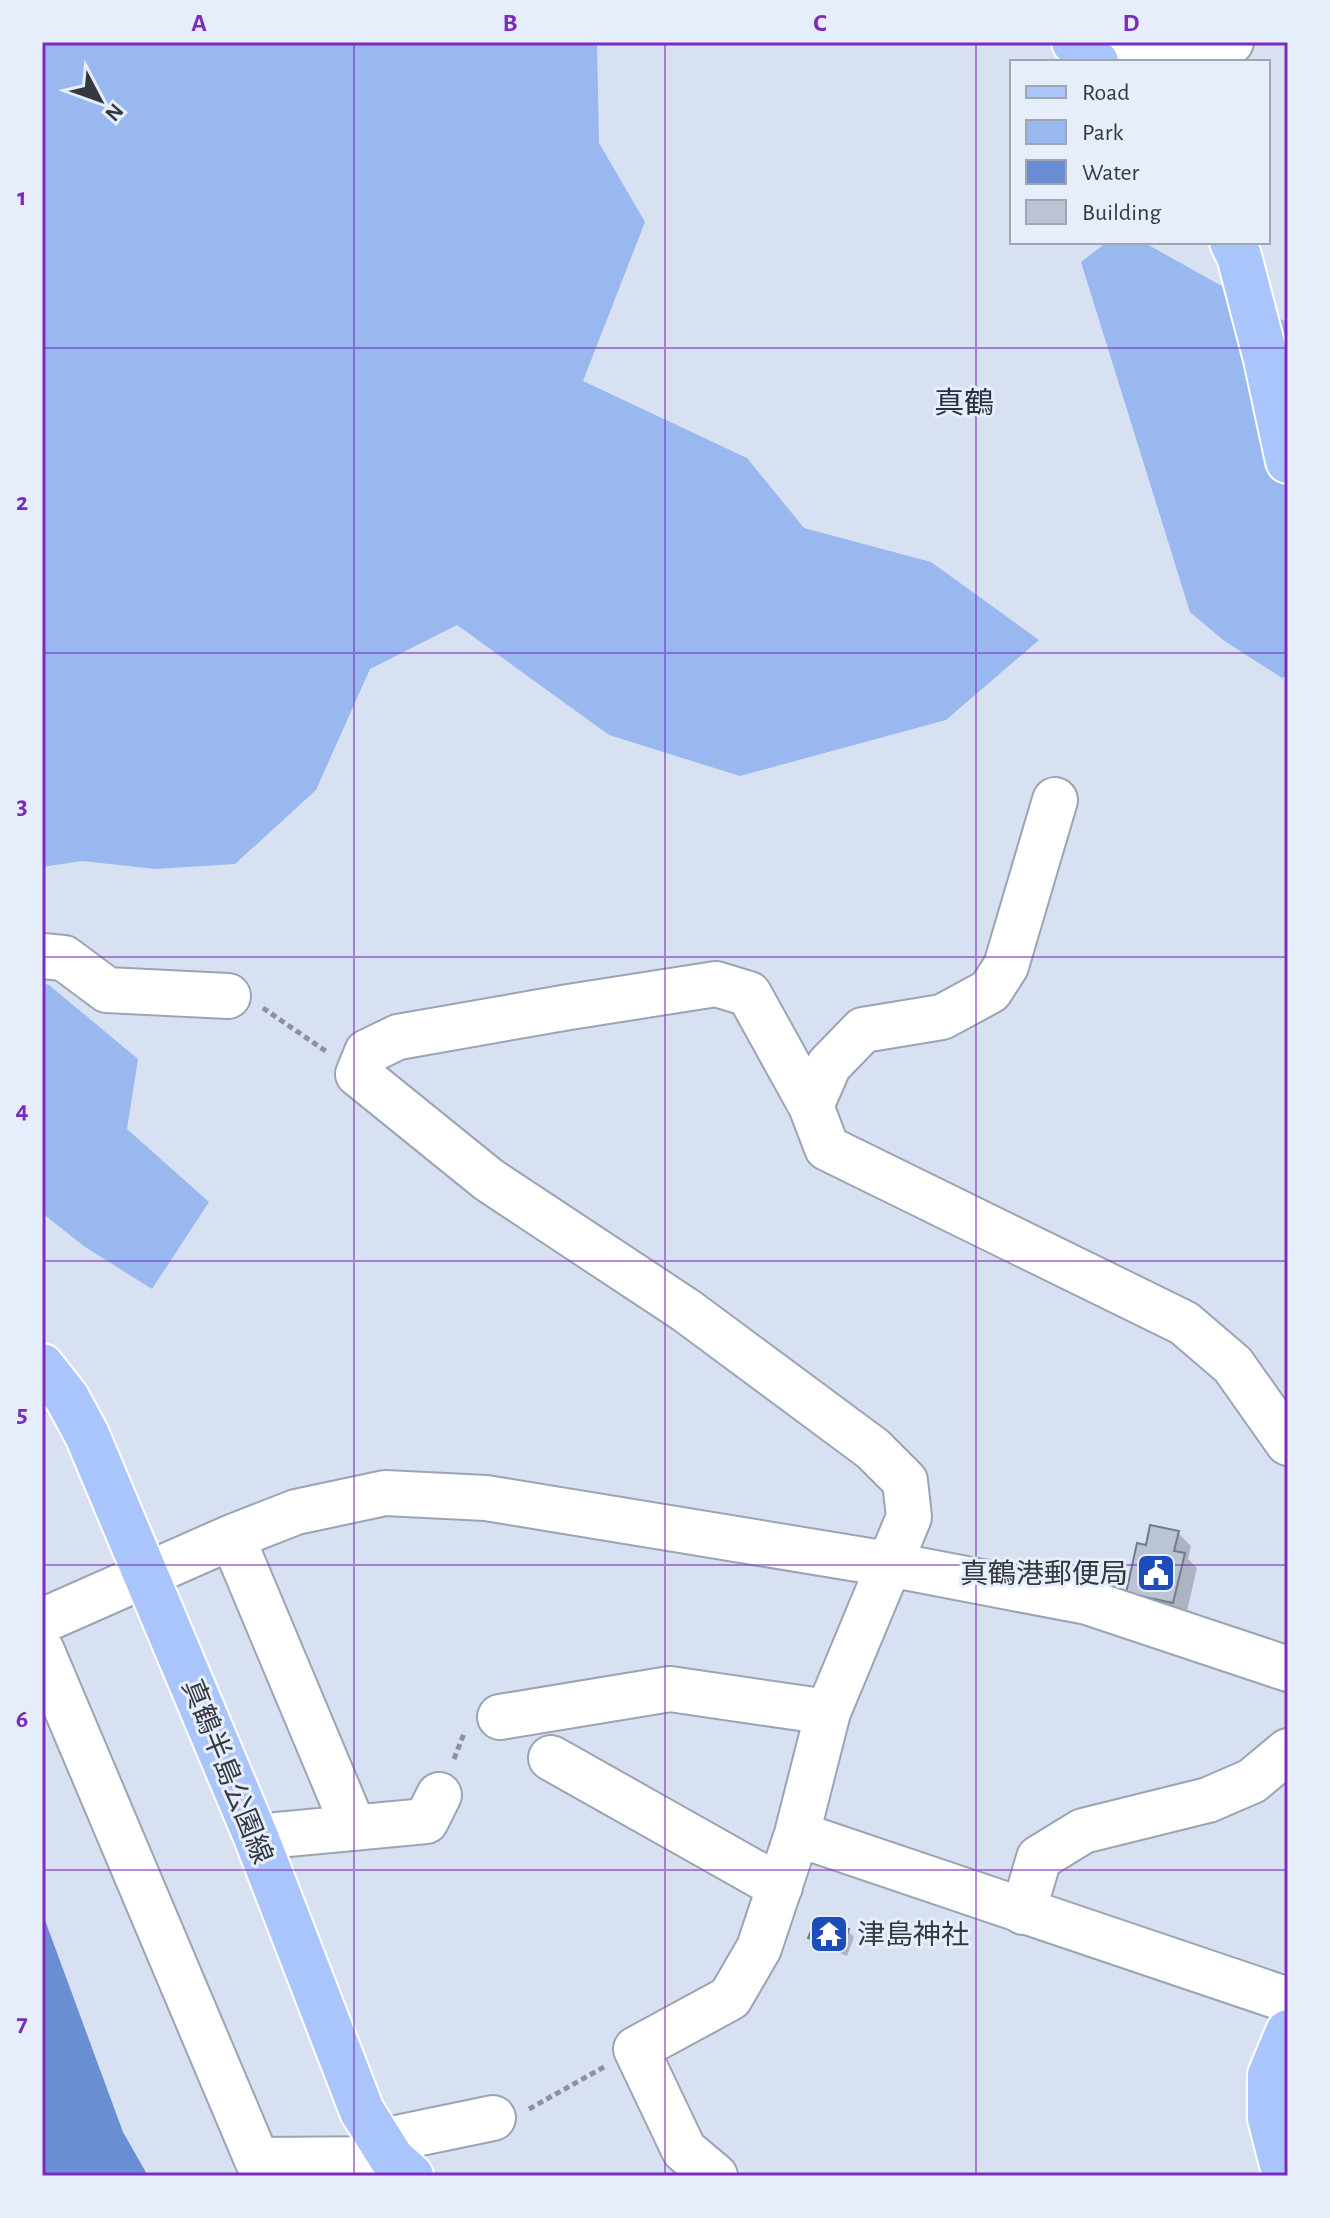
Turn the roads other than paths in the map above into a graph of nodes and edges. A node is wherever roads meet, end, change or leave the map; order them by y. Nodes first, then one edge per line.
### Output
1 (1074, 42) edge
2 (1231, 42) edge
3 (1096, 60) edge
4 (1105, 60) edge
5 (1233, 244) edge
6 (1288, 461) edge
7 (1055, 800) dead end
8 (42, 956) edge
9 (228, 996) road end
10 (811, 1106) junction
11 (42, 1366) edge
12 (1288, 1443) edge
13 (232, 1537) junction
14 (888, 1564) junction
15 (147, 1575) junction
16 (42, 1621) edge
17 (42, 1651) edge
18 (1288, 1669) edge
19 (828, 1712) junction
20 (500, 1717) dead end
21 (1288, 1751) edge
22 (551, 1758) dead end
23 (439, 1795) dead end
24 (354, 1828) junction
25 (797, 1834) junction
26 (256, 1837) junction
27 (780, 1887) junction
28 (1023, 1912) junction
29 (1288, 2000) edge
30 (1288, 2032) edge
31 (493, 2118) road end
32 (393, 2163) edge
33 (715, 2176) edge
34 (1285, 2176) edge

1 - 3 main road
2 - 4 street
5 - 6 main road
7 - 10 street
8 - 9 street
10 - 12 street
10 - 14 street
11 - 15 main road, 真鶴半島公園線
13 - 14 street
13 - 15 street
13 - 24 street
14 - 18 street
14 - 19 street
15 - 16 street
15 - 26 main road, 真鶴半島公園線
17 - 32 street
19 - 20 street
19 - 25 street
21 - 28 street
22 - 27 street
23 - 24 street
24 - 26 street
25 - 27 street
25 - 28 street
26 - 32 main road, 真鶴半島公園線
27 - 33 street
28 - 29 street
30 - 34 main road
31 - 32 street

